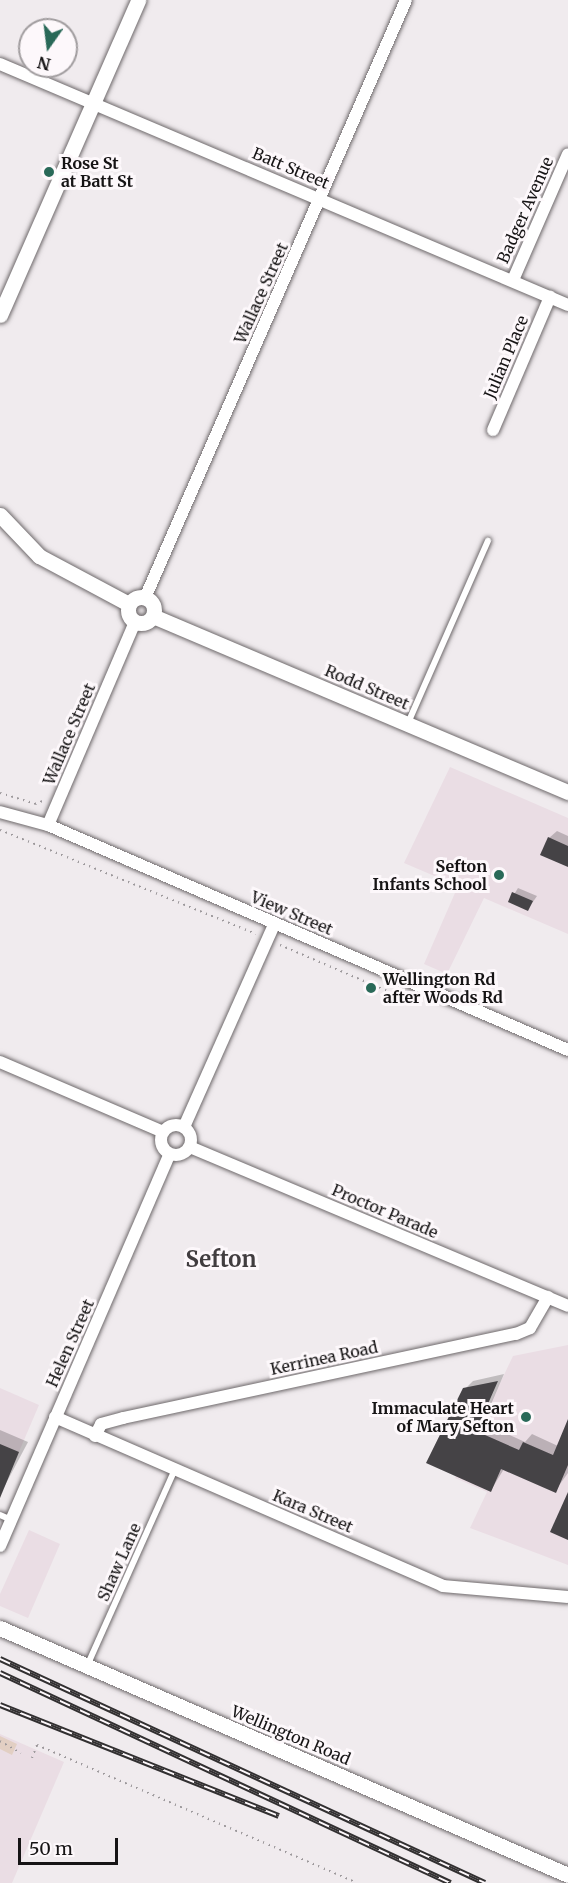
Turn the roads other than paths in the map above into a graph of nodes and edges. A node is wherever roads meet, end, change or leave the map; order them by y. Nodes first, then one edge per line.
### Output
1 (138, 0) edge
2 (406, 0) edge
3 (0, 64) edge
4 (94, 104) junction
5 (568, 154) edge
6 (321, 198) junction
7 (513, 280) junction
8 (549, 297) junction
9 (568, 305) edge
10 (0, 315) edge
11 (493, 430) dead end
12 (0, 515) edge
13 (488, 541) dead end
14 (145, 598) junction
15 (129, 604) junction
16 (153, 616) junction
17 (135, 622) junction
18 (407, 724) junction
19 (568, 792) edge
20 (0, 812) edge
21 (48, 825) junction
22 (275, 923) junction
23 (568, 1050) edge
24 (0, 1062) edge
25 (184, 1127) junction
26 (163, 1132) junction
27 (190, 1147) junction
28 (170, 1154) junction
29 (548, 1297) junction
30 (568, 1306) edge
31 (55, 1417) junction
32 (94, 1436) junction
33 (175, 1469) junction
34 (5, 1517) edge
35 (0, 1546) edge
36 (568, 1597) edge
37 (0, 1628) edge
38 (87, 1666) junction
39 (568, 1875) edge

1 - 4 street
2 - 6 street, Wallace Street
3 - 4 street, Batt Street
4 - 6 street, Batt Street
4 - 10 street
5 - 7 street, Badger Avenue
6 - 7 street, Batt Street
6 - 14 street, Wallace Street
7 - 8 street, Batt Street
8 - 9 street, Batt Street
8 - 11 street, Julian Place
12 - 15 street
13 - 18 lane
14 - 15 street
14 - 16 street
15 - 17 street
16 - 17 street
16 - 18 street, Rodd Street
17 - 21 street, Wallace Street
18 - 19 street, Rodd Street
20 - 21 street, View Street
21 - 22 street, View Street
22 - 23 street, View Street
22 - 25 street
24 - 26 street
25 - 26 street
25 - 27 street
26 - 28 street
27 - 28 street
27 - 29 street, Proctor Parade
28 - 31 street, Helen Street
29 - 30 street, Proctor Parade
29 - 32 street, Kerrinea Road
31 - 32 street, Kara Street
31 - 34 street, Helen Street
32 - 33 street, Kara Street
33 - 36 street, Kara Street
33 - 38 lane, Shaw Lane
34 - 35 street, Helen Street
37 - 38 street, Wellington Road
38 - 39 street, Wellington Road

